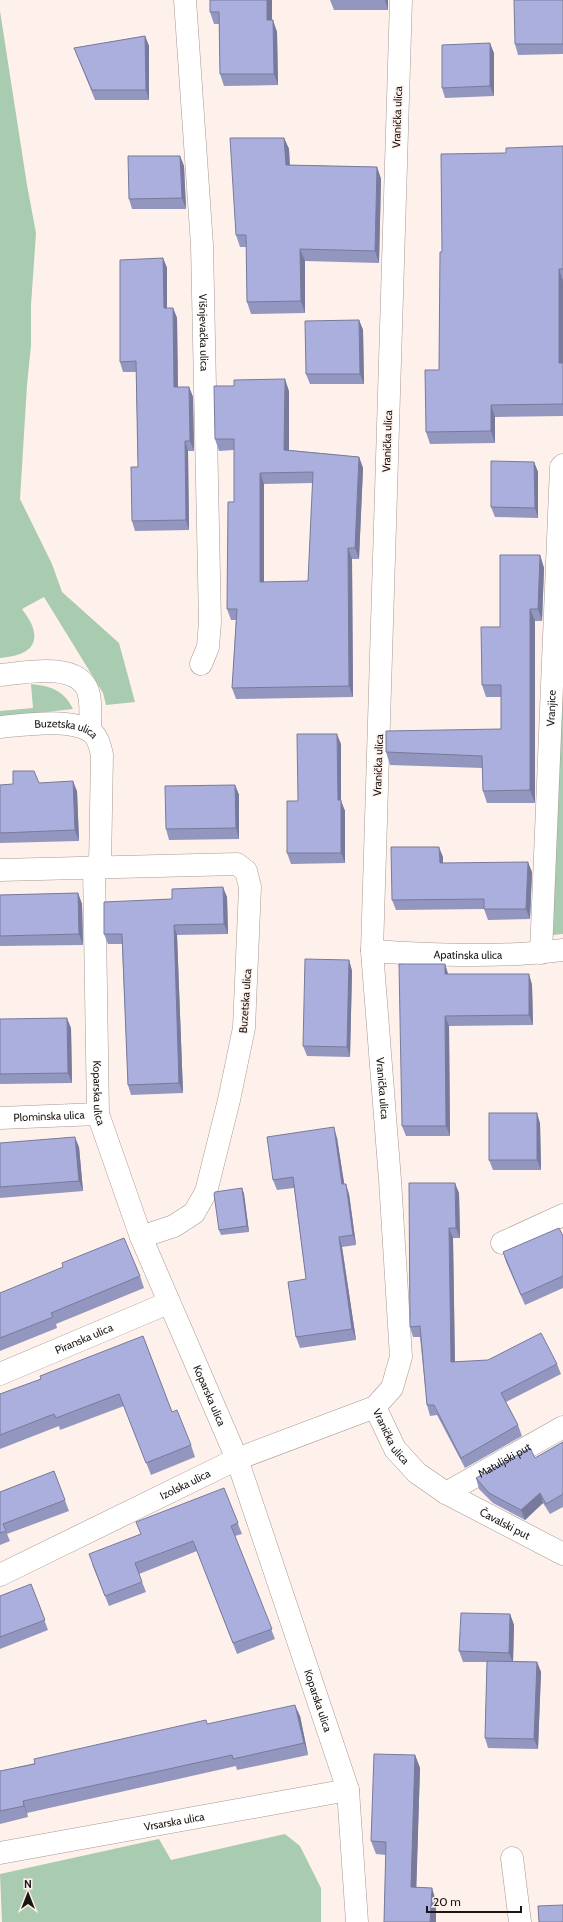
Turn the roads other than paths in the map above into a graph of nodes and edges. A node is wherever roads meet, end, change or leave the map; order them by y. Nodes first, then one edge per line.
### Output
1 (185, 0) edge
2 (401, 0) edge
3 (563, 465) edge
4 (202, 664) dead end
5 (0, 675) edge
6 (0, 727) edge
7 (90, 731) junction
8 (97, 866) junction
9 (0, 870) edge
10 (563, 950) edge
11 (372, 951) junction
12 (541, 953) junction
13 (98, 1114) junction
14 (0, 1118) edge
15 (563, 1215) edge
16 (141, 1237) junction
17 (502, 1242) dead end
18 (168, 1303) junction
19 (0, 1374) edge
20 (375, 1407) junction
21 (563, 1427) edge
22 (238, 1459) junction
23 (446, 1493) junction
24 (563, 1554) edge
25 (0, 1575) edge
26 (348, 1790) junction
27 (0, 1853) edge
28 (512, 1858) dead end
29 (357, 1922) edge
30 (520, 1922) edge

1 - 4 street, Višnjevačka ulica
2 - 11 street, Vranička ulica
3 - 12 street, Vranjice
5 - 7 street
6 - 7 street, Buzetska ulica
7 - 8 street, Buzetska ulica
8 - 9 street, Buzetska ulica
8 - 13 street, Koparska ulica
8 - 16 street, Buzetska ulica
10 - 12 street, Apatinska ulica
11 - 12 street, Apatinska ulica
11 - 20 street, Vranička ulica
13 - 14 street, Plominska ulica
13 - 16 street, Koparska ulica
15 - 17 street
16 - 18 street, Koparska ulica
18 - 19 street, Piranska ulica
18 - 22 street, Koparska ulica
20 - 22 street, Izolska ulica
20 - 23 street, Vranička ulica
21 - 23 street, Matuljski put
22 - 25 street, Izolska ulica
22 - 26 street, Koparska ulica
23 - 24 street, Čavalski put
26 - 27 street, Vrsarska ulica
26 - 29 street, Koparska ulica
28 - 30 street

